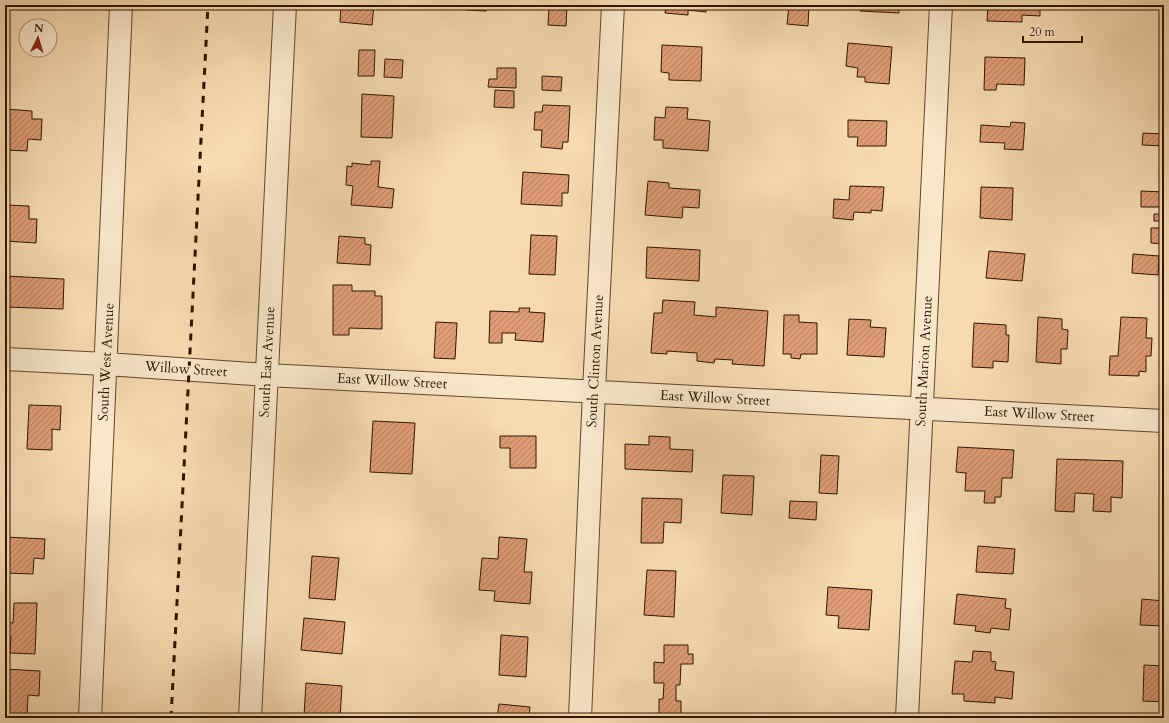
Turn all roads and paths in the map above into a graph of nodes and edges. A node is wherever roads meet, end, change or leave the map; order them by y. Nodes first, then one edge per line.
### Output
1 (122, 5) edge
2 (285, 5) edge
3 (613, 5) edge
4 (941, 5) edge
5 (5, 359) edge
6 (106, 364) junction
7 (267, 375) junction
8 (594, 392) junction
9 (922, 408) junction
10 (1164, 421) edge
11 (90, 718) edge
12 (250, 718) edge
13 (580, 718) edge
14 (907, 718) edge

1 - 6 street, South West Avenue
2 - 7 street, South East Avenue
3 - 8 street, South Clinton Avenue
4 - 9 street, South Marion Avenue
5 - 6 street, Willow Street
6 - 7 street, Willow Street
6 - 11 street, South West Avenue
7 - 8 street, East Willow Street
7 - 12 street, South East Avenue
8 - 9 street, East Willow Street
8 - 13 street, South Clinton Avenue
9 - 10 street, East Willow Street
9 - 14 street, South Marion Avenue

